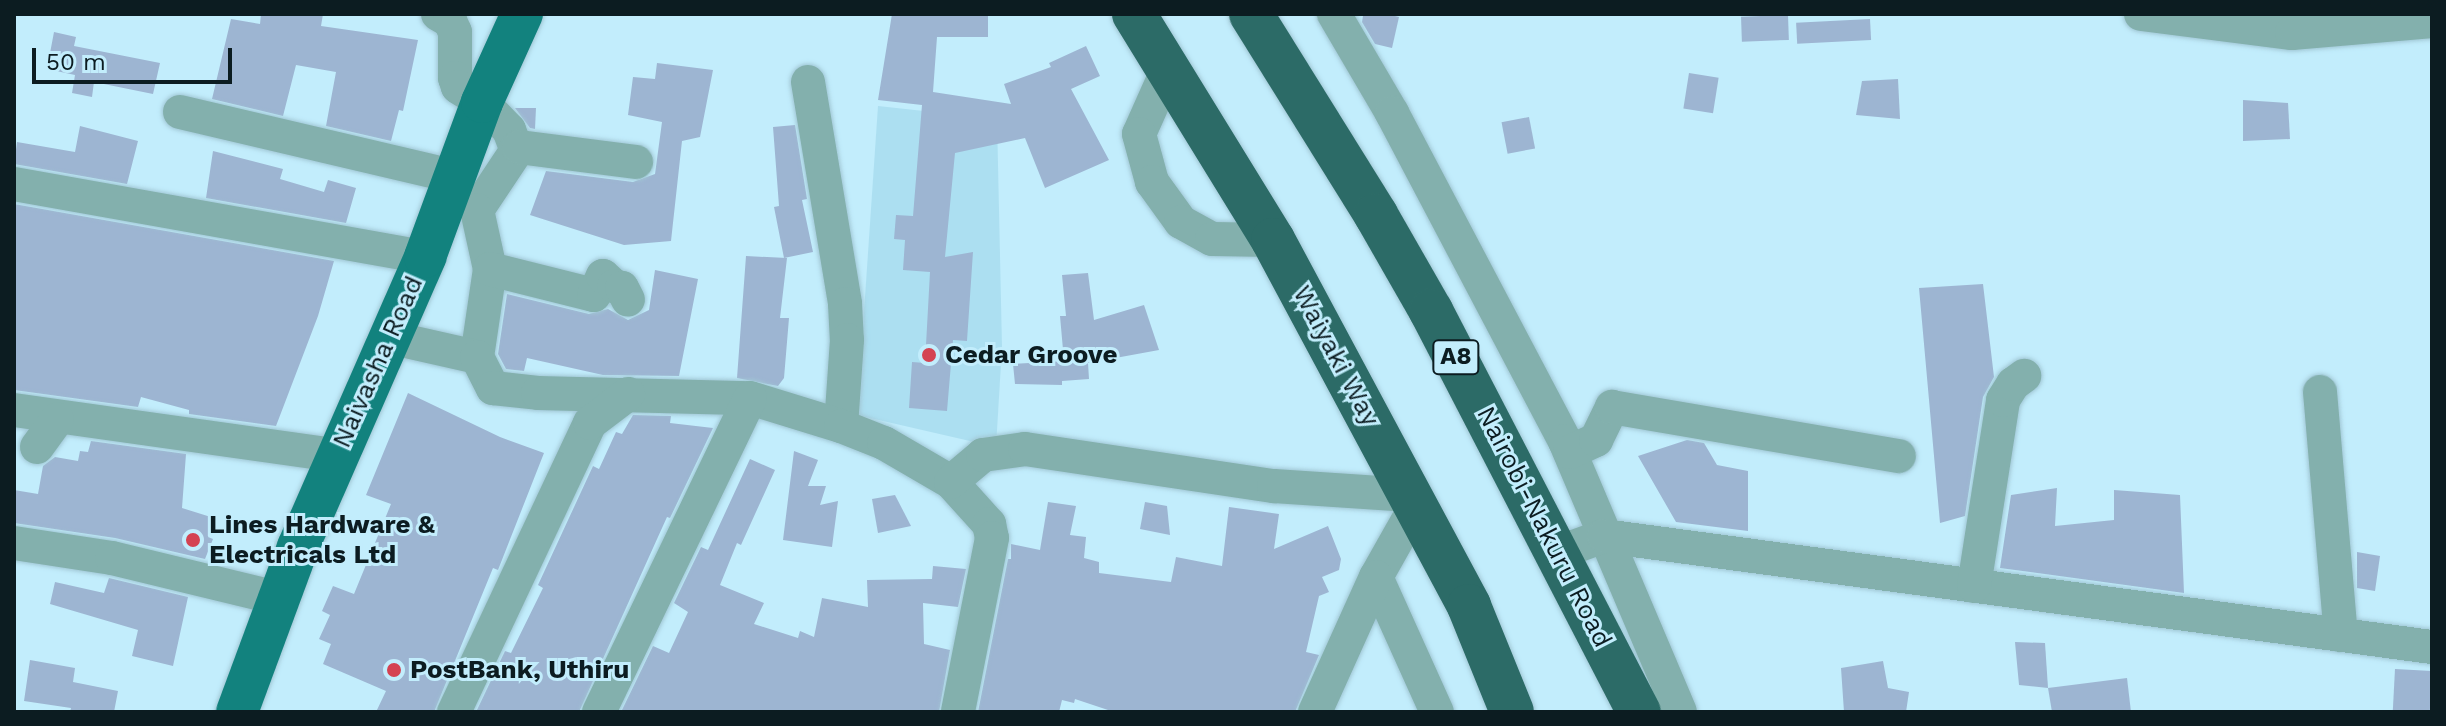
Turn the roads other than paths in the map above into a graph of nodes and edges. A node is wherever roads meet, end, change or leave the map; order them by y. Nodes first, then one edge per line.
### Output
1 (438, 14) edge
2 (522, 14) edge
3 (1134, 14) edge
4 (1251, 14) edge
5 (1334, 14) edge
6 (2141, 14) edge
7 (2432, 21) edge
8 (1168, 69) junction
9 (808, 82) dead end
10 (482, 102) junction
11 (180, 112) dead end
12 (519, 147) junction
13 (636, 162) dead end
14 (453, 176) junction
15 (14, 184) edge
16 (1273, 240) junction
17 (425, 257) junction
18 (490, 269) junction
19 (628, 300) dead end
20 (388, 337) junction
21 (477, 357) junction
22 (2024, 376) dead end
23 (2320, 392) dead end
24 (628, 394) junction
25 (750, 398) junction
26 (14, 410) edge
27 (57, 419) junction
28 (841, 426) junction
29 (37, 447) dead end
30 (1570, 452) junction
31 (336, 455) junction
32 (1899, 456) dead end
33 (951, 482) junction
34 (1413, 500) junction
35 (1604, 536) junction
36 (14, 543) edge
37 (1557, 553) junction
38 (1376, 577) junction
39 (1974, 586) junction
40 (277, 598) junction
41 (2341, 635) junction
42 (2432, 647) edge
43 (237, 712) edge
44 (454, 712) edge
45 (599, 712) edge
46 (958, 712) edge
47 (1315, 712) edge
48 (1437, 712) edge
49 (1512, 712) edge
50 (1639, 712) edge
51 (1680, 712) edge

1 - 10 street
2 - 10 main road, Naivasha Road
3 - 8 highway, Waiyaki Way
4 - 37 highway, Nairobi-Nakuru Road / A8
5 - 30 street
6 - 7 street
8 - 16 highway, Waiyaki Way
8 - 16 street
9 - 28 street
10 - 12 street
10 - 14 main road, Naivasha Road
11 - 14 street
12 - 13 street
12 - 18 street
14 - 17 main road, Naivasha Road
15 - 17 street
16 - 34 highway, Waiyaki Way
17 - 20 main road, Naivasha Road
18 - 19 street
18 - 21 street
20 - 21 street
20 - 31 main road, Naivasha Road
21 - 24 street
22 - 39 street
23 - 41 street
24 - 25 street
24 - 44 street
25 - 28 street
25 - 45 street
26 - 27 street
27 - 29 street
27 - 31 street
28 - 33 street
30 - 32 street
30 - 35 street
31 - 40 main road, Naivasha Road
33 - 34 street
33 - 46 street
34 - 38 street
34 - 49 highway, Waiyaki Way
35 - 37 street
35 - 39 street
35 - 51 street
36 - 40 street
37 - 50 highway, Nairobi-Nakuru Road / A8
38 - 47 street
38 - 48 street
39 - 41 street
40 - 43 main road, Naivasha Road
41 - 42 street

